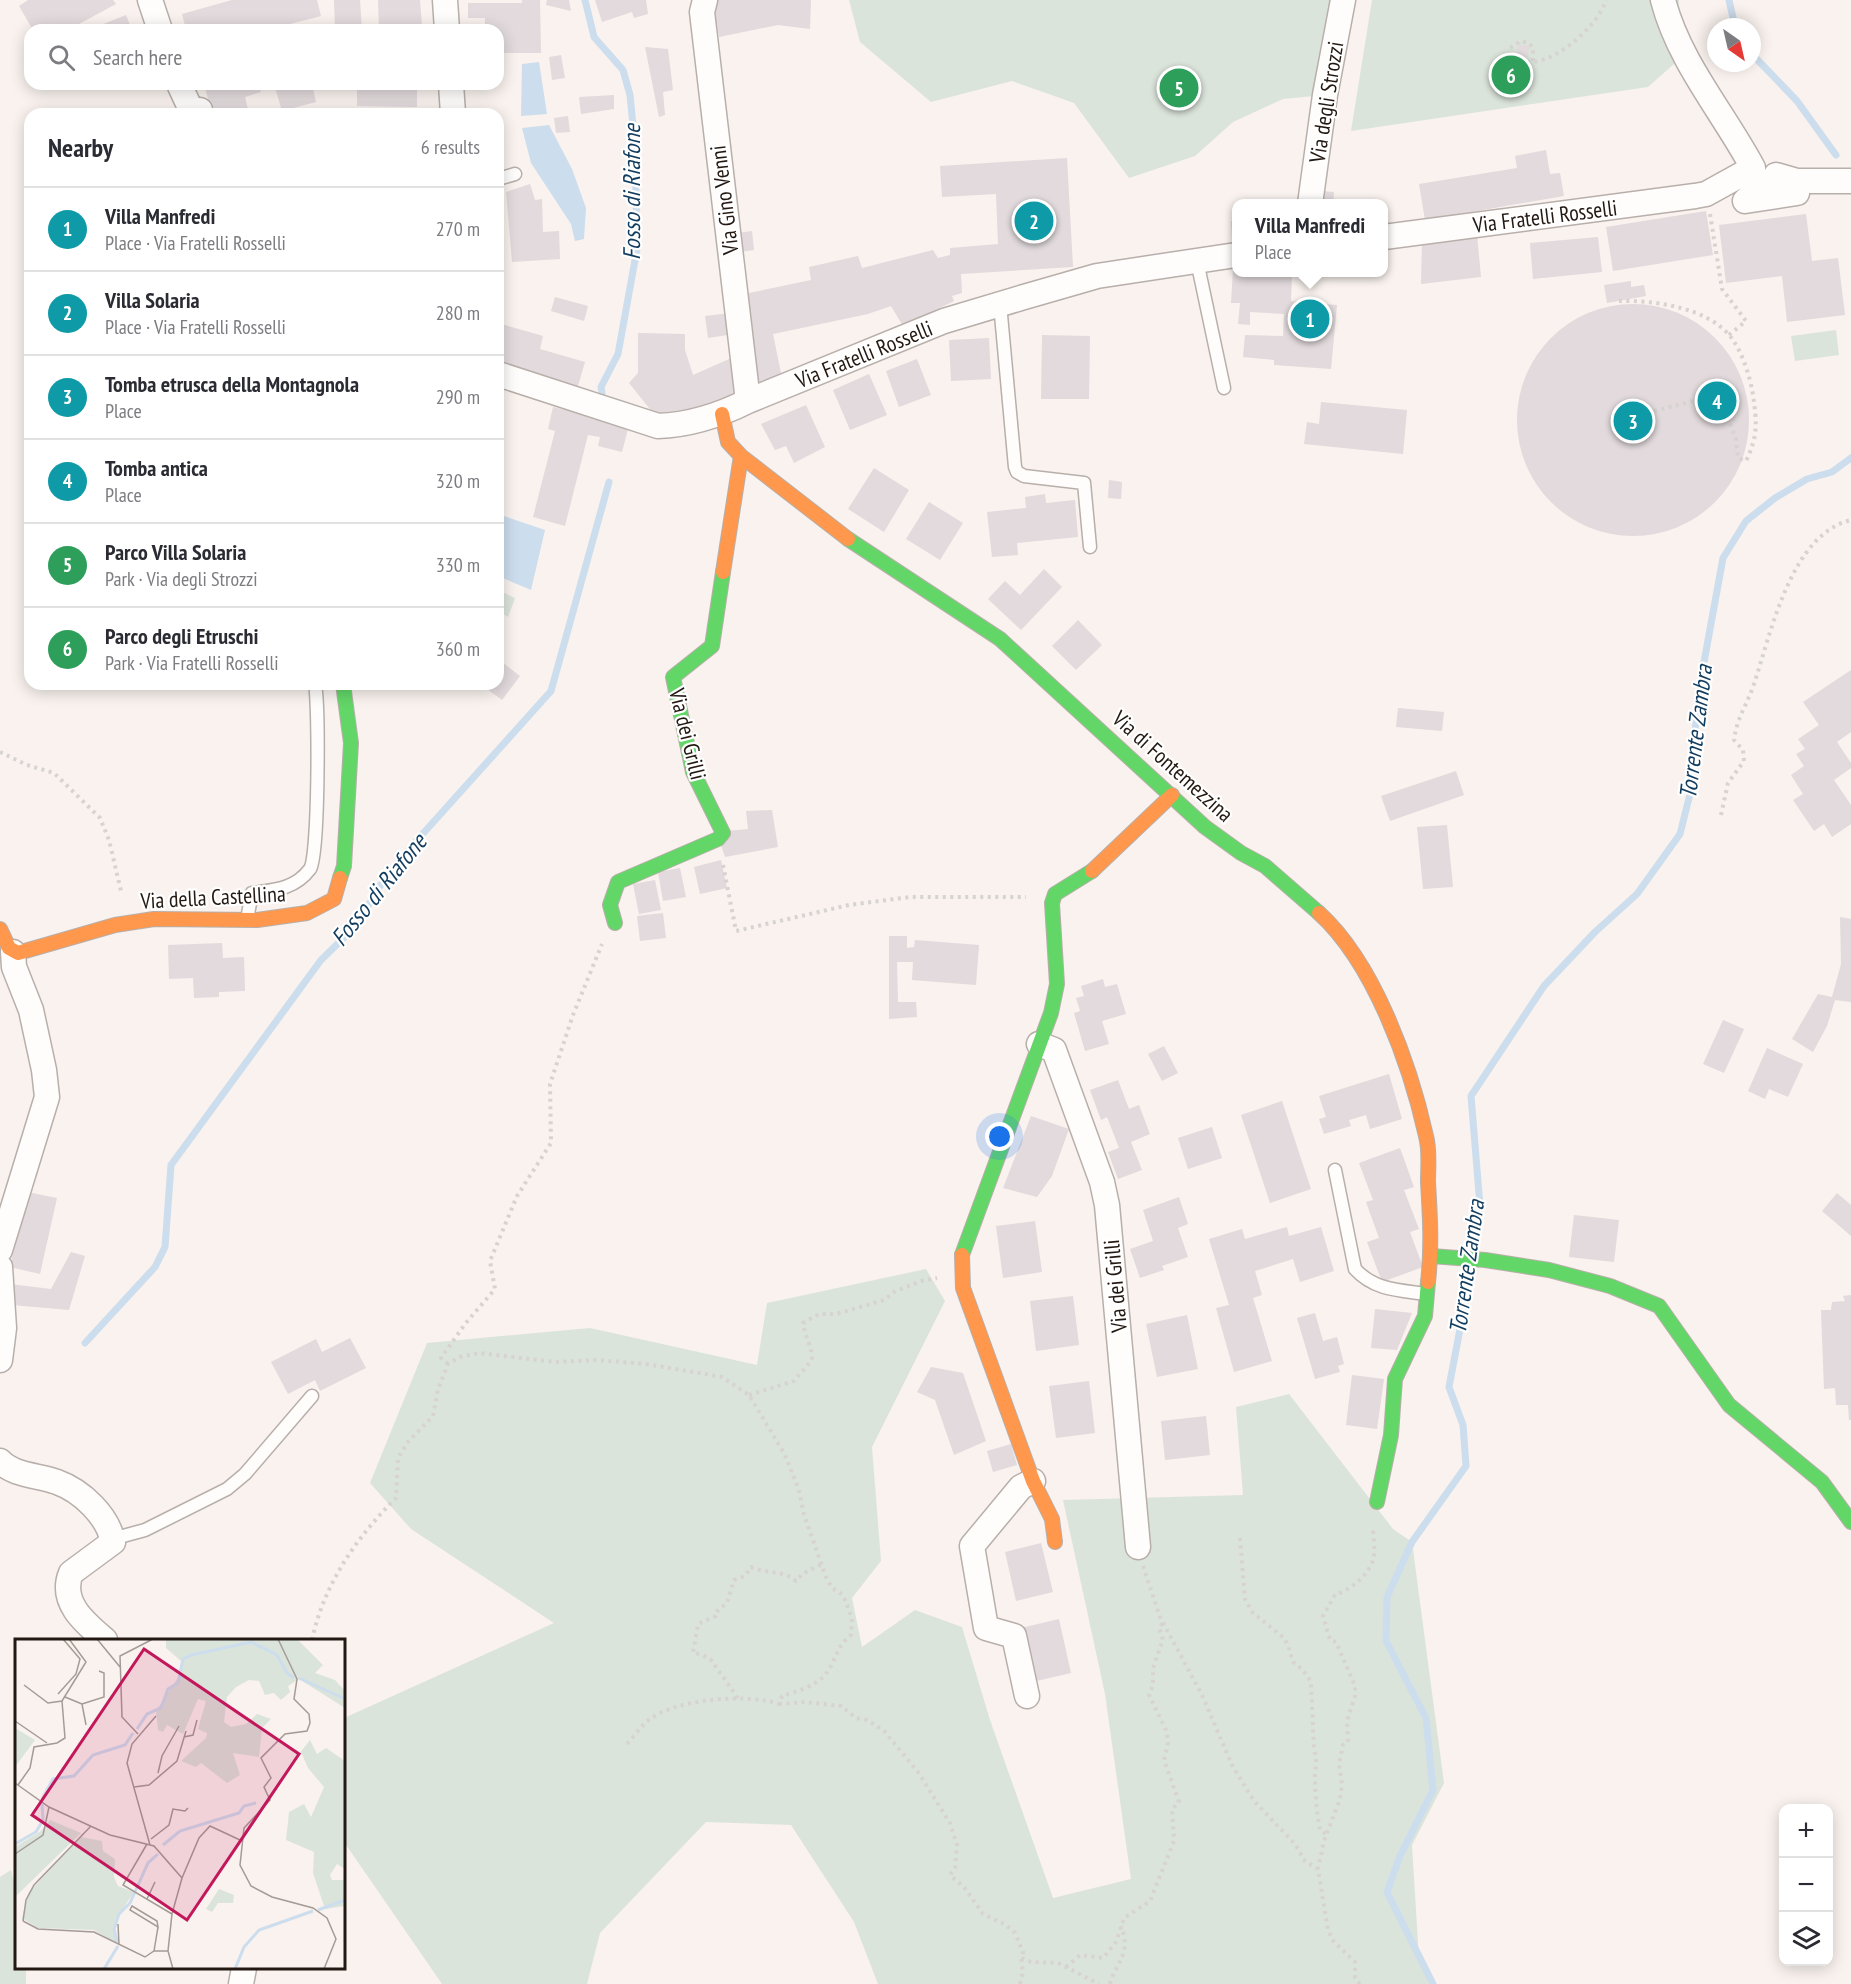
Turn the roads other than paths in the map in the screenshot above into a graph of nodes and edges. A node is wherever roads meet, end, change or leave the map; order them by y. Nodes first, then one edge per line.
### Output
1 (150, 0) edge
2 (167, 0) edge
3 (445, 0) edge
4 (705, 0) edge
5 (1343, 0) edge
6 (1663, 0) edge
7 (158, 24) edge
8 (174, 24) edge
9 (447, 24) edge
10 (182, 90) edge
11 (194, 90) edge
12 (451, 90) edge
13 (190, 108) edge
14 (200, 108) edge
15 (453, 108) edge
16 (1753, 168) junction
17 (515, 174) dead end
18 (504, 177) edge
19 (1851, 181) edge
20 (1311, 199) edge
21 (1388, 236) edge
22 (1232, 256) edge
23 (1197, 261) junction
24 (1000, 304) junction
25 (504, 376) edge
26 (1224, 388) dead end
27 (748, 401) junction
28 (722, 414) junction
29 (741, 456) junction
30 (1090, 547) dead end
31 (316, 690) edge
32 (344, 690) edge
33 (1172, 795) junction
34 (247, 920) junction
35 (615, 923) road end
36 (0, 929) edge
37 (13, 952) junction
38 (1039, 1044) junction
39 (1335, 1170) dead end
40 (0, 1250) edge
41 (1431, 1256) junction
42 (0, 1267) edge
43 (1427, 1294) junction
44 (0, 1360) edge
45 (312, 1396) dead end
46 (0, 1461) edge
47 (1033, 1480) junction
48 (1377, 1502) dead end
49 (1851, 1522) edge
50 (112, 1539) junction
51 (1055, 1542) dead end
52 (1138, 1547) road end
53 (103, 1639) edge
54 (1027, 1696) dead end
55 (244, 1969) edge
56 (241, 1984) edge

1 - 7 street
2 - 8 street
3 - 9 street
4 - 27 street, Via Gino Venni
5 - 20 street, Via degli Strozzi
6 - 16 street
10 - 13 street
11 - 14 street
12 - 15 street
16 - 19 street
16 - 21 street, Via Fratelli Rosselli
17 - 18 lane
22 - 23 street, Via Fratelli Rosselli
23 - 24 street, Via Fratelli Rosselli
23 - 26 lane
24 - 27 street, Via Fratelli Rosselli
24 - 30 lane
25 - 28 street, Via Fratelli Rosselli
27 - 28 street, Via Fratelli Rosselli
28 - 29 street, Via di Fontemezzina
29 - 33 street, Via di Fontemezzina
29 - 35 street, Via dei Grilli
31 - 34 lane
32 - 34 street, Via della Castellina
33 - 38 street
33 - 41 street, Via di Fontemezzina
34 - 37 street, Via della Castellina
36 - 37 street
37 - 40 street
38 - 47 street
38 - 52 street, Via dei Grilli
39 - 43 lane
41 - 43 street, Via di Fontemezzina
41 - 49 street
42 - 44 street
43 - 48 street, Via di Fontemezzina
45 - 50 lane
46 - 50 street
47 - 51 street
47 - 54 street
50 - 53 street
55 - 56 street

